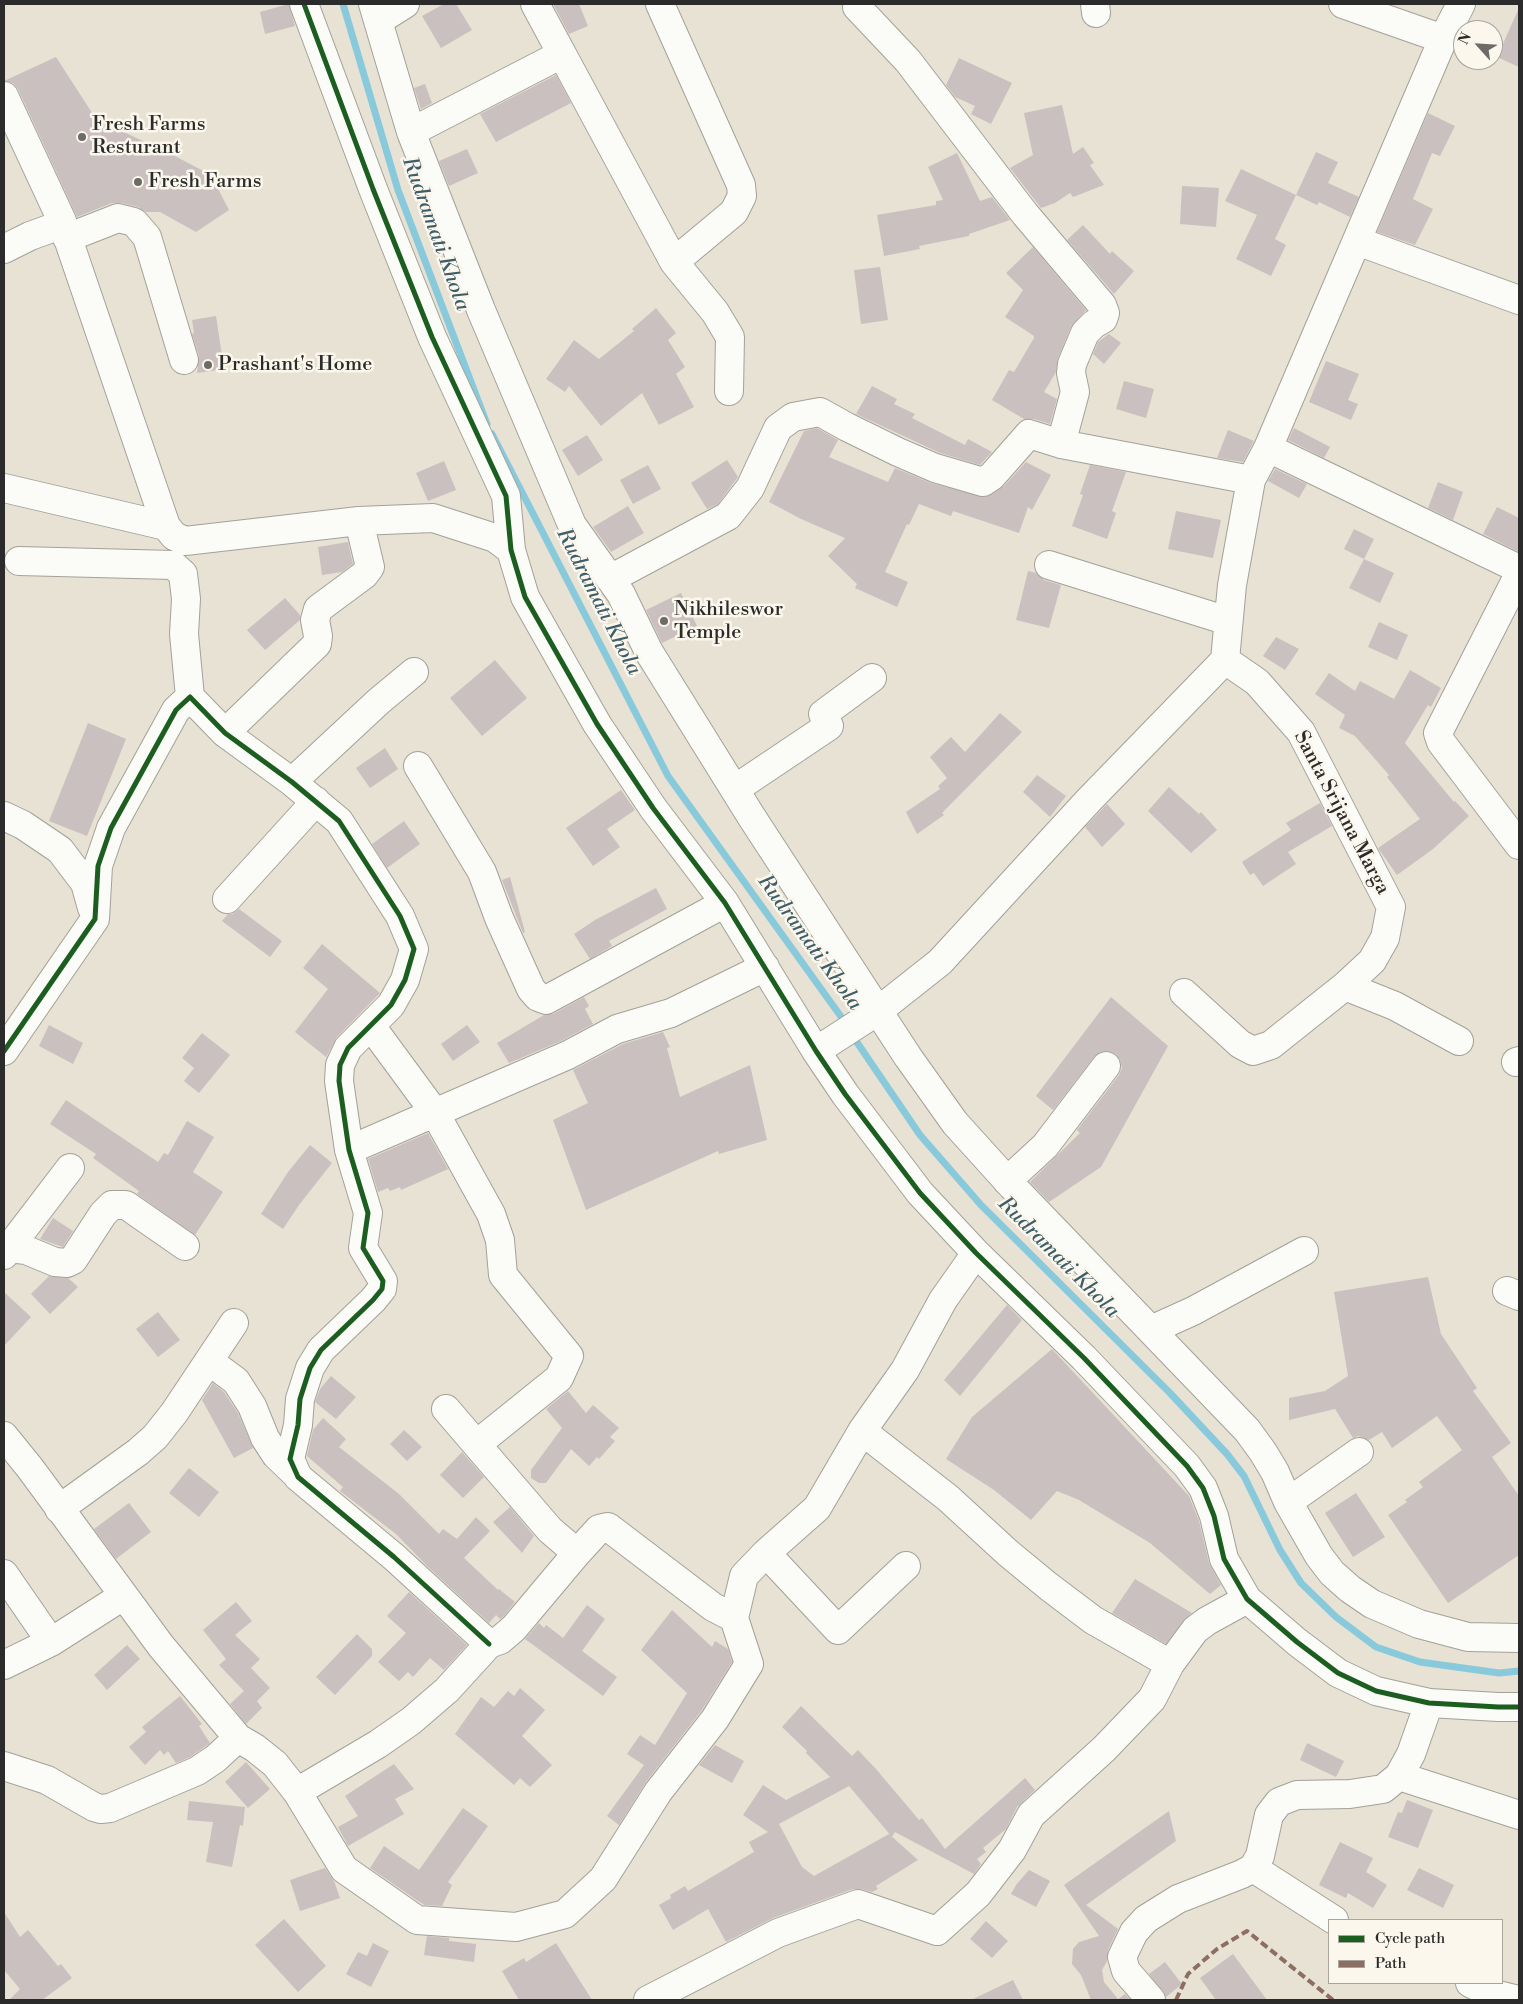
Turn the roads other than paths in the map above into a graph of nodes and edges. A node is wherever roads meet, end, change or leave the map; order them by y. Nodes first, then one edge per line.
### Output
1 (304, 4) edge
2 (405, 4) edge
3 (535, 4) edge
4 (660, 4) edge
5 (1343, 4) edge
6 (1461, 4) edge
7 (857, 7) dead end
8 (375, 12) edge
9 (1443, 39) junction
10 (562, 54) junction
11 (4, 96) edge
12 (411, 132) junction
13 (65, 231) junction
14 (1358, 241) junction
15 (4, 249) edge
16 (674, 262) junction
17 (1519, 300) edge
18 (184, 360) dead end
19 (729, 391) dead end
20 (1061, 444) junction
21 (1268, 448) junction
22 (1251, 480) junction
23 (4, 488) edge
24 (359, 521) junction
25 (166, 526) junction
26 (511, 550) junction
27 (19, 561) dead end
28 (1049, 565) dead end
29 (1519, 569) edge
30 (1519, 574) edge
31 (610, 579) junction
32 (1228, 621) junction
33 (1225, 660) junction
34 (414, 672) dead end
35 (872, 678) dead end
36 (190, 697) junction
37 (225, 733) junction
38 (418, 766) dead end
39 (292, 782) junction
40 (735, 790) junction
41 (316, 801) junction
42 (4, 816) edge
43 (1519, 845) edge
44 (227, 899) dead end
45 (725, 903) junction
46 (95, 919) junction
47 (765, 967) junction
48 (1345, 986) junction
49 (1184, 993) dead end
50 (871, 1016) junction
51 (371, 1026) junction
52 (1460, 1041) dead end
53 (824, 1046) junction
54 (4, 1051) edge
55 (1106, 1066) dead end
56 (435, 1112) junction
57 (349, 1150) junction
58 (70, 1168) dead end
59 (1008, 1181) junction
60 (185, 1246) dead end
61 (1304, 1251) dead end
62 (6, 1252) edge
63 (976, 1253) junction
64 (234, 1323) dead end
65 (1151, 1330) junction
66 (209, 1361) junction
67 (446, 1409) dead end
68 (862, 1431) junction
69 (4, 1436) edge
70 (476, 1444) junction
71 (1359, 1452) dead end
72 (298, 1477) junction
73 (1288, 1502) junction
74 (59, 1508) junction
75 (577, 1553) junction
76 (766, 1553) junction
77 (906, 1566) dead end
78 (4, 1574) edge
79 (123, 1596) junction
80 (1247, 1599) junction
81 (734, 1618) junction
82 (1519, 1638) edge
83 (51, 1642) junction
84 (489, 1644) junction
85 (1170, 1664) junction
86 (4, 1665) edge
87 (1429, 1703) junction
88 (1519, 1707) edge
89 (238, 1738) junction
90 (4, 1766) edge
91 (1399, 1776) junction
92 (296, 1792) junction
93 (1519, 1814) edge
94 (1253, 1868) junction
95 (1332, 1919) edge
96 (1472, 1984) edge
97 (648, 2000) edge
98 (1151, 2000) edge
99 (1519, 2000) edge

1 - 26 street
2 - 8 street
3 - 10 street
4 - 16 street
5 - 9 street
6 - 9 street
7 - 20 street
8 - 12 street
9 - 14 street
10 - 12 street
10 - 16 street
11 - 13 street
12 - 31 street
13 - 15 street
13 - 18 street
13 - 25 street
14 - 17 street
14 - 21 street
16 - 19 street
20 - 22 street
20 - 31 street
21 - 22 street
21 - 29 street
22 - 32 street
23 - 25 street
24 - 25 street
24 - 26 street
24 - 37 street
26 - 45 street
27 - 36 street
28 - 32 street
30 - 43 street
31 - 40 street
32 - 33 street
33 - 48 street, Santa Srijana Marga
33 - 50 street
34 - 39 street
35 - 40 street
36 - 37 street
36 - 46 street
37 - 39 street
38 - 45 street
39 - 41 street
40 - 50 street
41 - 44 street
41 - 51 street
42 - 46 street
45 - 47 street
46 - 54 street
47 - 53 street
47 - 56 street
48 - 49 street, Santa Srijana Marga
48 - 52 street
50 - 53 street
50 - 59 street
51 - 56 street
51 - 57 street
53 - 63 street
55 - 59 street
56 - 57 street
56 - 70 street
57 - 72 street
58 - 62 street
59 - 65 street
60 - 62 street
61 - 65 street
63 - 68 street
63 - 80 street
64 - 66 street
65 - 73 street
66 - 72 street
66 - 74 street
67 - 70 street
68 - 76 street
68 - 85 street
69 - 74 street
70 - 75 street
71 - 73 street
72 - 84 street
73 - 82 street
74 - 79 street
75 - 81 street
75 - 84 street
76 - 77 street
76 - 81 street
78 - 83 street
79 - 83 street
79 - 89 street
80 - 85 street
80 - 87 street
81 - 92 street
83 - 86 street
84 - 92 street
85 - 97 street
87 - 88 street
87 - 91 street
89 - 90 street
89 - 92 street
91 - 93 street
91 - 94 street
94 - 95 street
94 - 98 street
96 - 99 street

